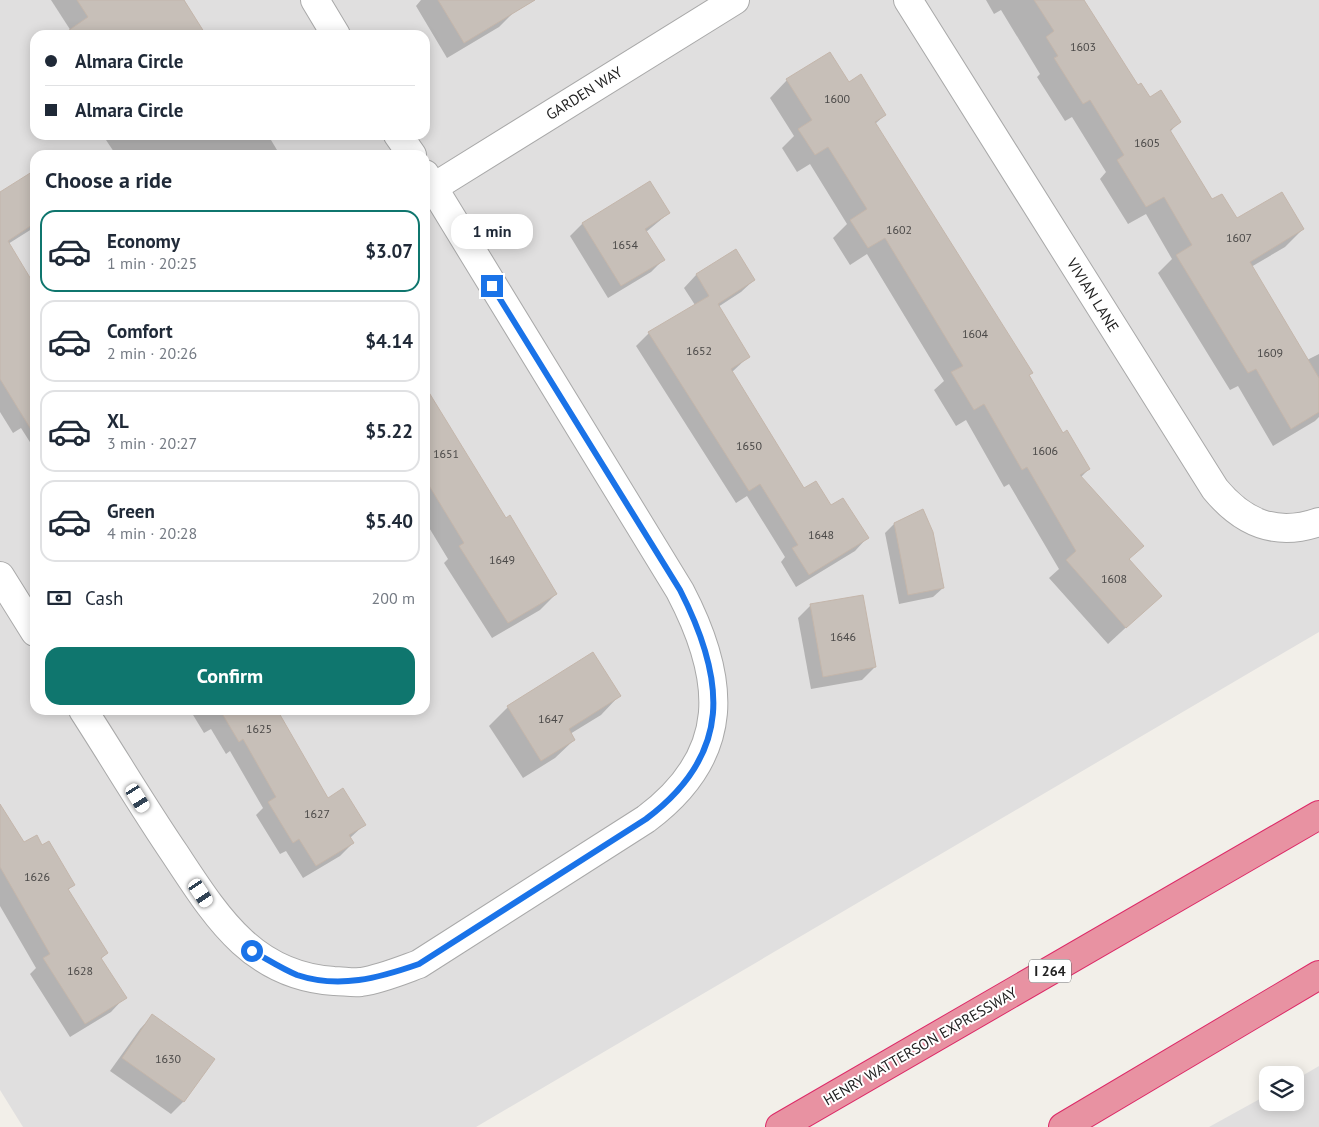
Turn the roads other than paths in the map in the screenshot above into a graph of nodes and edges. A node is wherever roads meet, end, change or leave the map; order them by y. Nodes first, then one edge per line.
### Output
1 (315, 0) edge
2 (735, 0) edge
3 (908, 0) edge
4 (333, 30) edge
5 (430, 179) edge
6 (430, 182) edge
7 (1319, 522) edge
8 (0, 576) edge
9 (30, 624) edge
10 (86, 715) edge
11 (1319, 815) edge
12 (1319, 975) edge
13 (1319, 991) edge
14 (1201, 1047) junction
15 (780, 1127) edge
16 (1063, 1127) edge

1 - 4 street
2 - 5 street, GARDEN WAY
3 - 7 street, VIVIAN LANE
6 - 10 street
8 - 9 street
11 - 15 highway, HENRY WATTERSON EXPRESSWAY / I 264
12 - 14 highway
13 - 14 highway
14 - 16 highway

